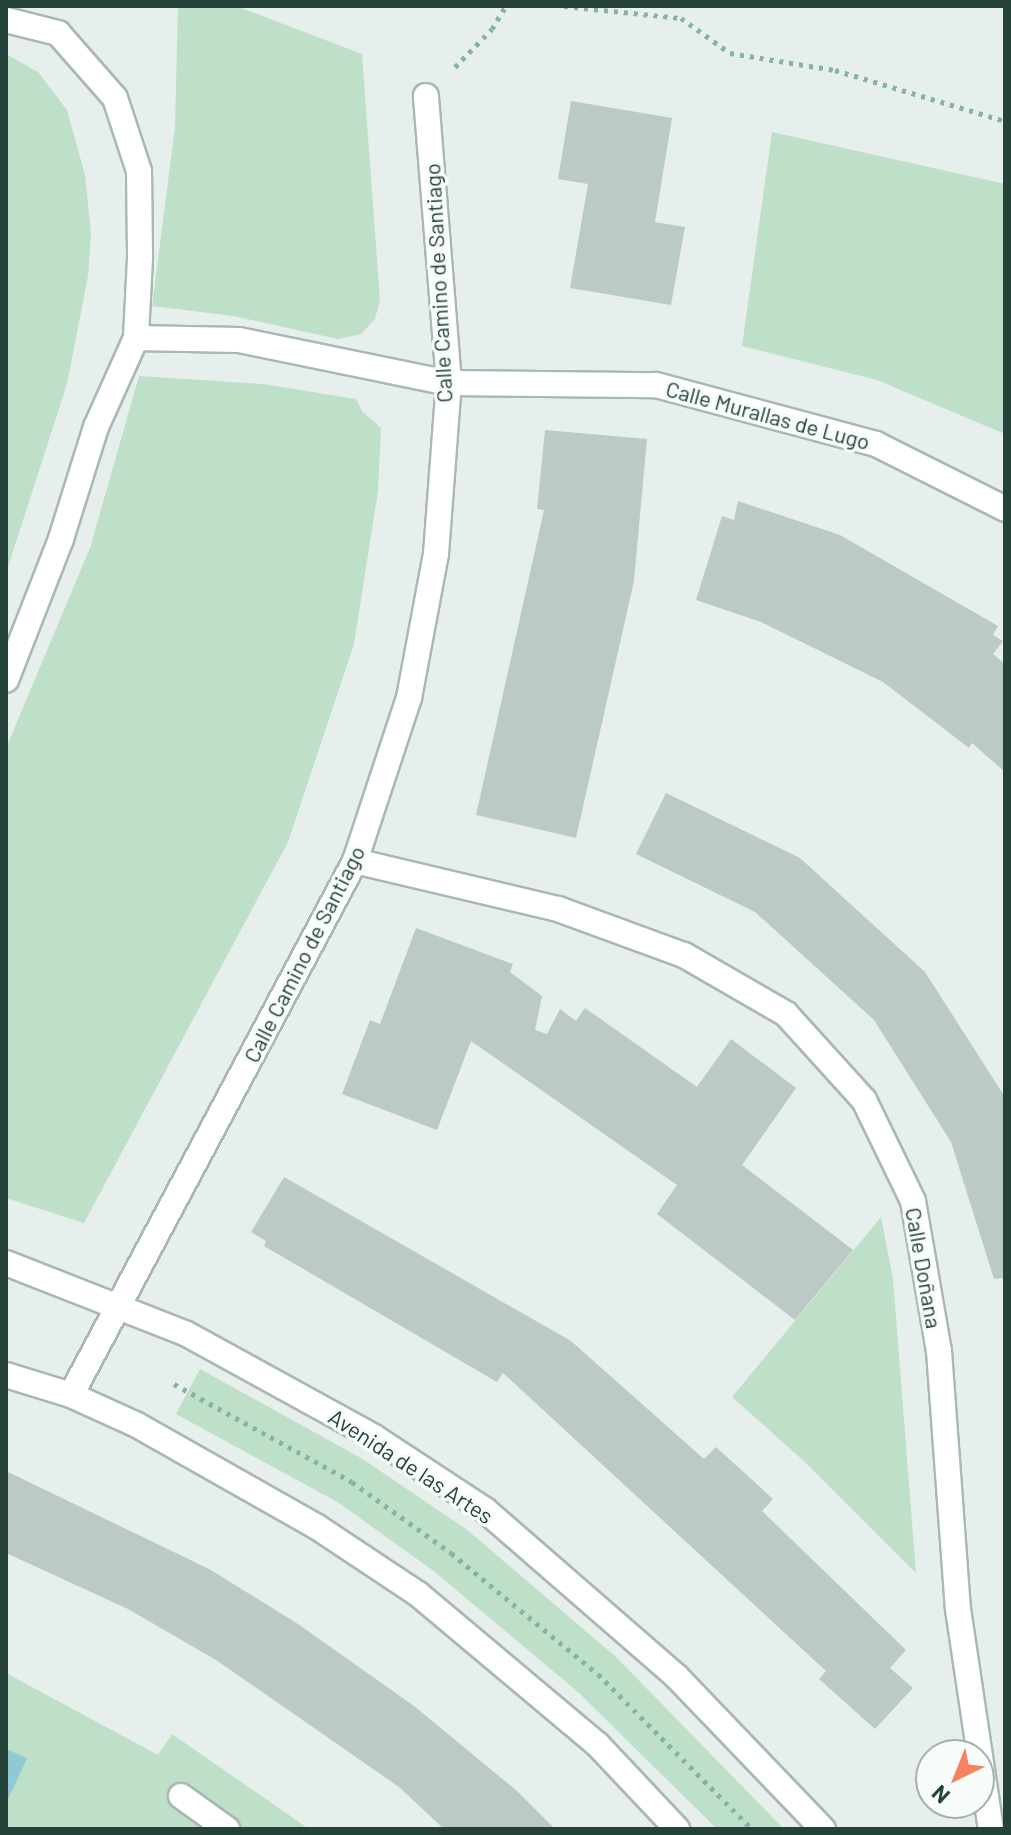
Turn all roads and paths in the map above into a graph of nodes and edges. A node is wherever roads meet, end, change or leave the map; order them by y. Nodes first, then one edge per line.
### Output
1 (506, 6) edge
2 (564, 6) edge
3 (6, 20) edge
4 (426, 96) joint
5 (1005, 121) edge
6 (136, 338) junction
7 (449, 383) junction
8 (1005, 509) edge
9 (6, 680) edge
10 (355, 861) junction
11 (6, 1263) edge
12 (117, 1302) junction
13 (185, 1333) junction
14 (6, 1375) edge
15 (71, 1395) junction
16 (137, 1425) junction
17 (181, 1796) dead end
18 (227, 1829) edge
19 (677, 1829) edge
20 (823, 1829) edge
21 (991, 1829) edge

1 - 4 path
2 - 5 path
3 - 6 street
4 - 7 street, Calle Camino de Santiago
6 - 7 street, Calle Murallas de Lugo
6 - 9 street
7 - 8 street, Calle Murallas de Lugo
7 - 10 street, Calle Camino de Santiago
10 - 12 street, Calle Camino de Santiago
10 - 21 street, Calle Doñana
11 - 12 street, Avenida de las Artes
12 - 13 street, Avenida de las Artes
12 - 15 street, Calle Camino de Santiago
13 - 16 path
13 - 20 street, Avenida de las Artes
14 - 15 street
15 - 16 street
16 - 19 street
17 - 18 street

